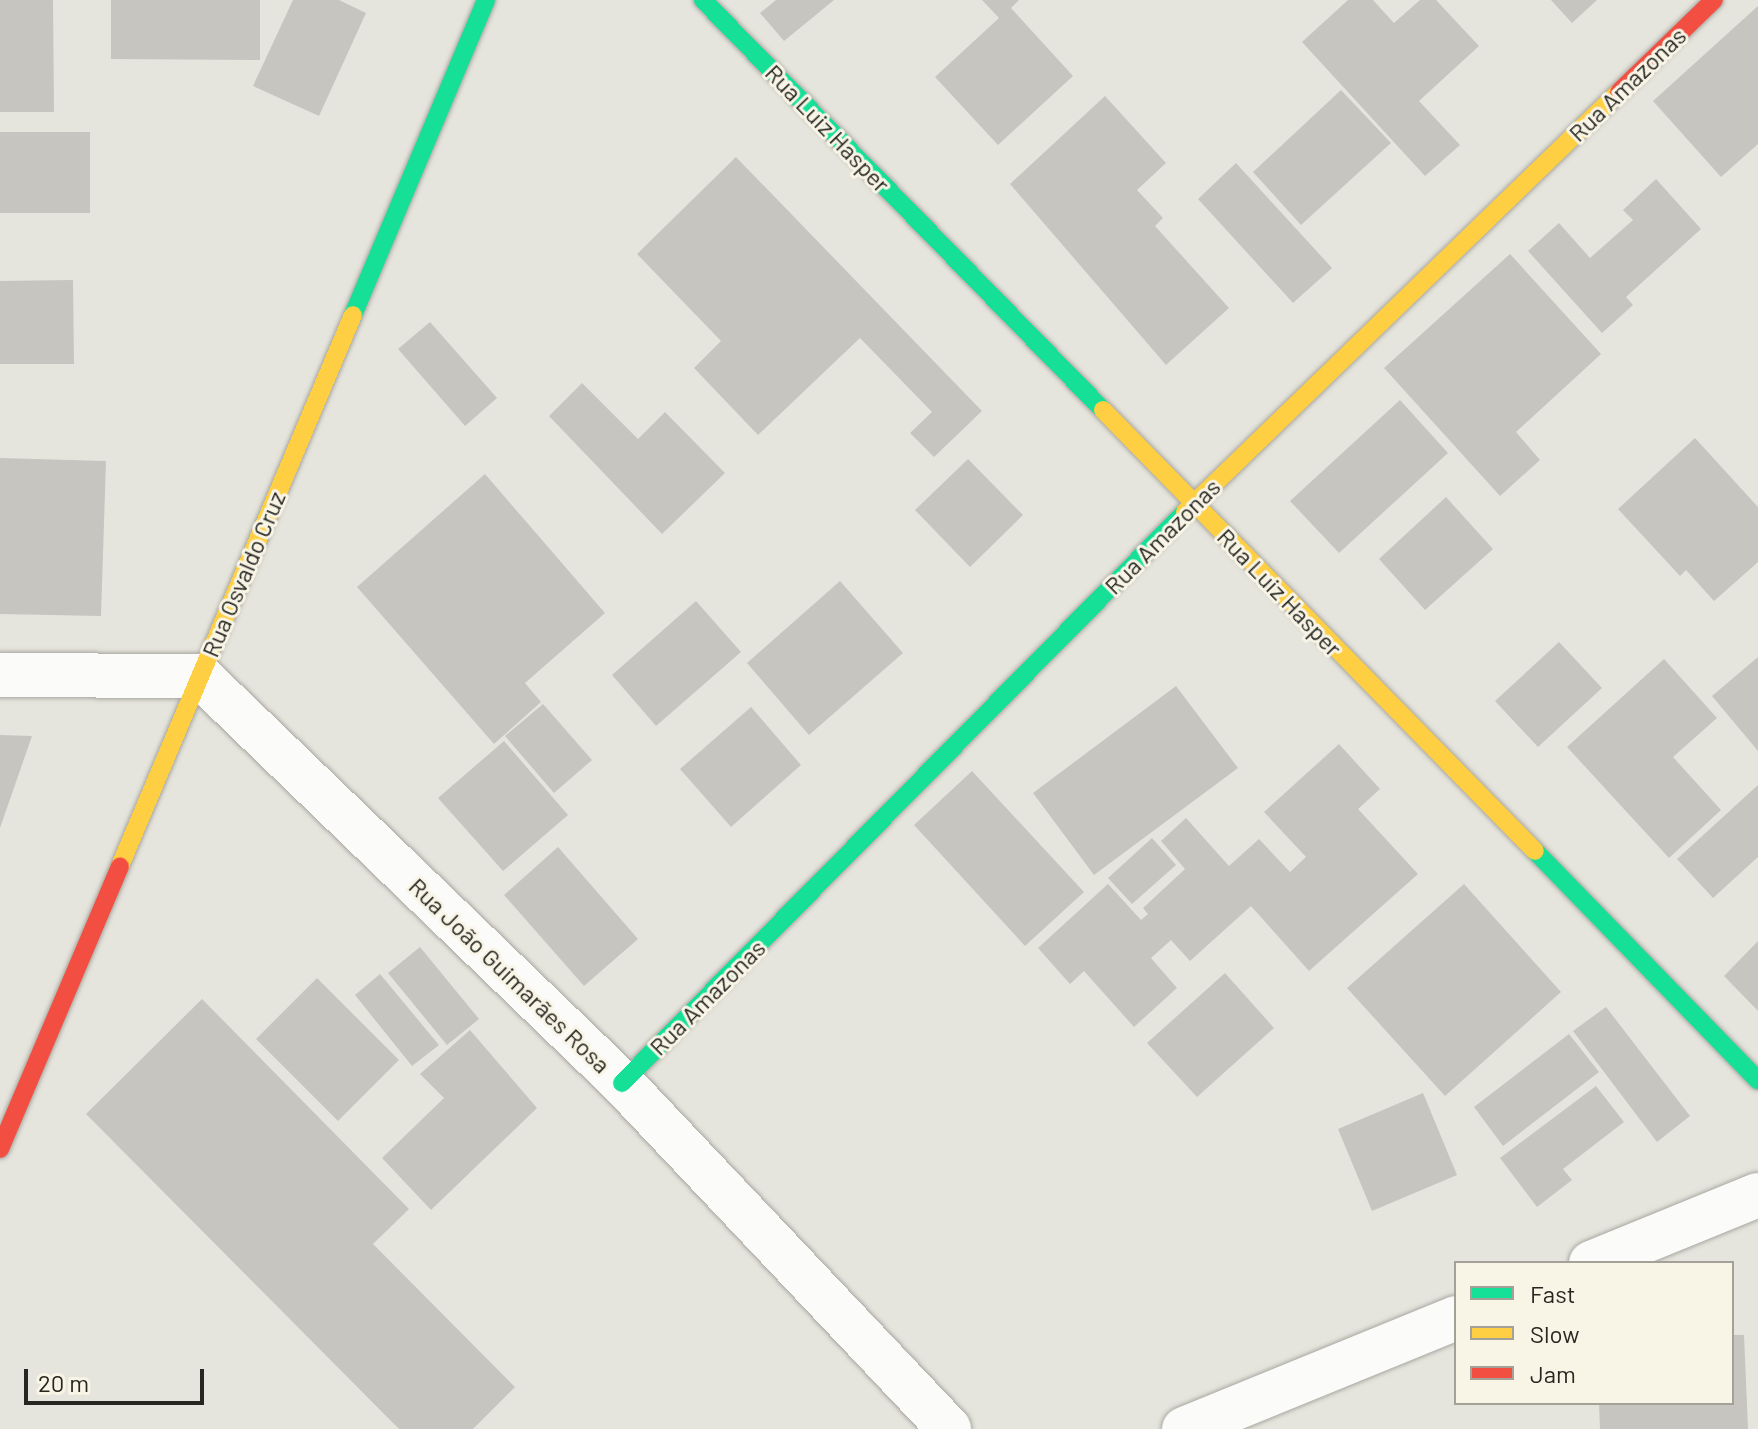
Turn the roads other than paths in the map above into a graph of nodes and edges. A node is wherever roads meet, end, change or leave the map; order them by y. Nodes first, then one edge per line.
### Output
1 (486, 0) edge
2 (703, 0) edge
3 (1714, 0) edge
4 (1194, 503) junction
5 (0, 675) edge
6 (200, 676) junction
7 (1758, 1080) edge
8 (622, 1083) junction
9 (0, 1149) edge
10 (1758, 1195) edge
11 (1596, 1261) edge
12 (1454, 1319) edge
13 (949, 1429) edge
14 (1184, 1429) edge

1 - 6 main road, Rua Osvaldo Cruz
2 - 4 main road, Rua Luiz Hasper
3 - 4 main road, Rua Amazonas
4 - 7 main road, Rua Luiz Hasper
4 - 8 main road, Rua Amazonas
5 - 6 street
6 - 8 street, Rua João Guimarães Rosa
6 - 9 main road, Rua Osvaldo Cruz
8 - 13 street, Rua João Guimarães Rosa
10 - 11 street
12 - 14 street

